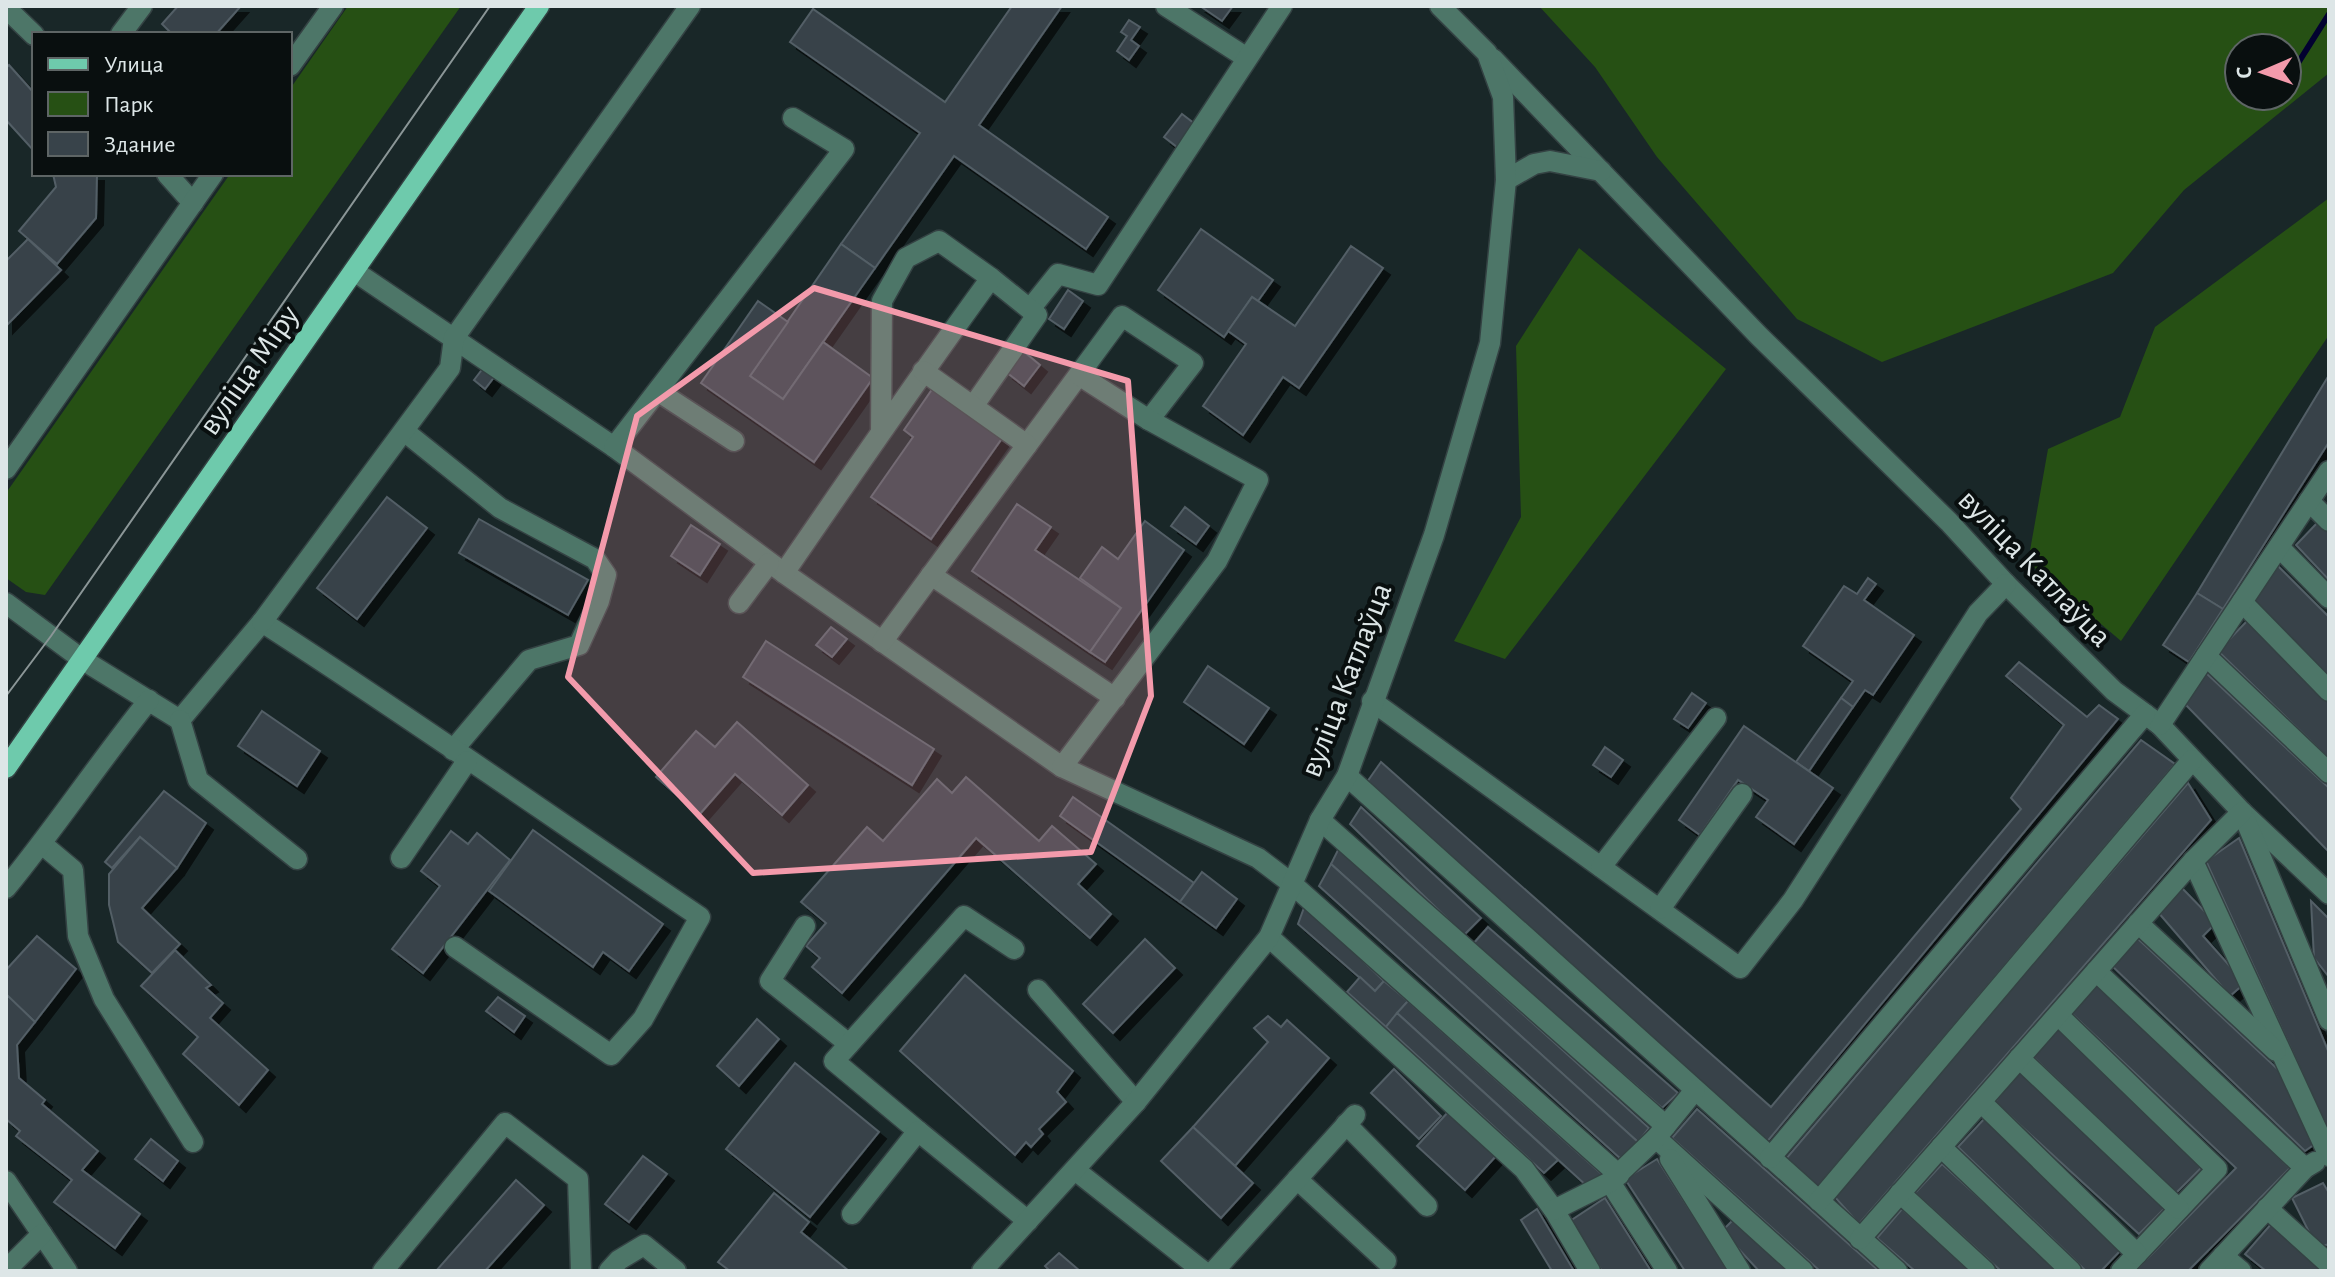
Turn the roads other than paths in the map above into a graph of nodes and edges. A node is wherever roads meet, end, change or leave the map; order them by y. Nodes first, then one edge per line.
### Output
1 (142, 6) edge
2 (333, 6) edge
3 (539, 6) edge
4 (690, 6) edge
5 (1166, 6) edge
6 (1282, 6) edge
7 (1440, 6) edge
8 (6, 8) edge
9 (122, 32) edge
10 (32, 33) edge
11 (1487, 53) junction
12 (1247, 58) junction
13 (292, 63) edge
14 (793, 118) dead end
15 (1601, 171) junction
16 (169, 176) edge
17 (212, 176) edge
18 (1506, 180) junction
19 (193, 203) junction
20 (354, 271) junction
21 (991, 278) junction
22 (1030, 309) junction
23 (454, 338) junction
24 (923, 371) junction
25 (1079, 375) junction
26 (659, 392) junction
27 (974, 405) junction
28 (1149, 420) junction
29 (404, 431) junction
30 (881, 433) junction
31 (734, 441) dead end
32 (1027, 445) junction
33 (614, 447) junction
34 (7, 465) edge
35 (2329, 471) edge
36 (2309, 501) junction
37 (2329, 521) edge
38 (2279, 547) junction
39 (777, 568) junction
40 (931, 575) junction
41 (2006, 584) junction
42 (2329, 598) edge
43 (2242, 602) junction
44 (6, 603) edge
45 (739, 603) dead end
46 (262, 622) junction
47 (882, 642) junction
48 (2206, 656) junction
49 (83, 660) junction
50 (2329, 691) edge
51 (1115, 698) junction
52 (149, 700) junction
53 (1372, 701) junction
54 (1716, 718) dead end
55 (180, 720) junction
56 (2152, 720) junction
57 (460, 756) junction
58 (2192, 760) junction
59 (1062, 767) junction
60 (6, 768) edge
61 (2329, 773) edge
62 (1347, 776) junction
63 (1742, 794) dead end
64 (2242, 812) junction
65 (1320, 820) junction
66 (42, 844) junction
67 (401, 858) dead end
68 (297, 859) dead end
69 (2193, 861) junction
70 (1601, 867) junction
71 (1291, 883) junction
72 (6, 888) edge
73 (2329, 894) edge
74 (1660, 909) junction
75 (2138, 923) junction
76 (805, 926) dead end
77 (1269, 937) junction
78 (455, 947) dead end
79 (1014, 949) dead end
80 (2096, 971) junction
81 (1038, 990) dead end
82 (2058, 1015) junction
83 (2329, 1020) edge
84 (849, 1044) junction
85 (2019, 1058) junction
86 (2284, 1059) junction
87 (1695, 1090) junction
88 (1136, 1102) junction
89 (1981, 1102) junction
90 (918, 1131) junction
91 (1661, 1132) junction
92 (193, 1142) dead end
93 (1941, 1147) junction
94 (2329, 1154) edge
95 (1770, 1158) junction
96 (2305, 1168) junction
97 (1075, 1170) junction
98 (1615, 1178) junction
99 (1297, 1179) junction
100 (6, 1181) edge
101 (1900, 1193) junction
102 (1819, 1201) junction
103 (1427, 1206) dead end
104 (2267, 1208) junction
105 (2179, 1209) junction
106 (1554, 1210) junction
107 (852, 1214) dead end
108 (1028, 1221) junction
109 (42, 1234) junction
110 (1860, 1239) junction
111 (2137, 1254) junction
112 (1386, 1261) dead end
113 (2216, 1264) edge
114 (2329, 1264) edge
115 (6, 1270) edge
116 (67, 1271) edge
117 (383, 1271) edge
118 (581, 1271) edge
119 (609, 1271) edge
120 (676, 1271) edge
121 (982, 1271) edge
122 (1203, 1271) edge
123 (1214, 1271) edge
124 (1590, 1271) edge
125 (1667, 1271) edge
126 (1740, 1271) edge
127 (1803, 1271) edge
128 (1897, 1271) edge
129 (1985, 1271) edge
130 (2071, 1271) edge
131 (2121, 1271) edge
132 (2241, 1271) edge

1 - 9 street
2 - 13 street
3 - 20 main road, вуліца Міру
4 - 23 street
5 - 12 street
6 - 12 street
7 - 11 street, вуліца Катлаўца
8 - 10 street
11 - 15 street, вуліца Катлаўца
11 - 18 street, вуліца Катлаўца
12 - 22 street
14 - 26 street
15 - 18 street
15 - 41 street, вуліца Катлаўца
16 - 19 street
17 - 19 street
18 - 53 street, вуліца Катлаўца
19 - 34 street
20 - 23 street
20 - 49 main road, вуліца Міру
21 - 22 street
21 - 24 street
21 - 30 street
22 - 27 street
23 - 29 street
23 - 33 street
24 - 27 street
24 - 30 street
25 - 28 street
25 - 28 street
25 - 32 street
26 - 31 street
26 - 33 street
27 - 32 street
28 - 51 street
29 - 46 street
29 - 57 street
30 - 39 street
32 - 40 street
33 - 39 street
35 - 36 street
36 - 37 street
36 - 38 street
38 - 42 street
38 - 43 street
39 - 45 street
39 - 47 street
40 - 47 street
40 - 51 street
41 - 56 street, вуліца Катлаўца
41 - 74 street
43 - 48 street
43 - 50 street
44 - 49 street
46 - 55 street
46 - 57 street
47 - 59 street
48 - 56 street
48 - 61 street
49 - 52 street
49 - 60 main road, вуліца Міру
51 - 59 street
52 - 55 street
52 - 66 street
53 - 62 street, вуліца Катлаўца
53 - 70 street
54 - 70 street
55 - 68 street
56 - 58 street, вуліца Катлаўца
56 - 95 street
57 - 67 street
57 - 78 street
58 - 64 street, вуліца Катлаўца
58 - 102 street
59 - 71 street
62 - 65 street, вуліца Катлаўца
62 - 87 street
63 - 74 street
64 - 69 street
64 - 73 street, вуліца Катлаўца
64 - 83 street
65 - 71 street, вуліца Катлаўца
65 - 91 street
66 - 72 street
66 - 92 street
69 - 75 street
69 - 86 street
70 - 74 street
71 - 77 street, вуліца Катлаўца
71 - 98 street
75 - 80 street
75 - 86 street
76 - 84 street
77 - 88 street, вуліца Катлаўца
77 - 106 street
79 - 84 street
80 - 82 street
80 - 96 street
81 - 88 street
82 - 85 street
82 - 105 street
84 - 90 street
85 - 89 street
85 - 105 street
86 - 94 street
87 - 91 street
87 - 95 street
88 - 97 street, вуліца Катлаўца
89 - 93 street
89 - 111 street
90 - 107 street
90 - 108 street
91 - 98 street
91 - 126 street
91 - 127 street
93 - 101 street
93 - 130 street
94 - 96 street
95 - 102 street
96 - 104 street
97 - 108 street, вуліца Катлаўца
97 - 122 street
98 - 106 street
98 - 125 street
99 - 103 street
99 - 112 street
99 - 123 street
100 - 109 street
101 - 110 street
101 - 129 street
102 - 110 street
104 - 113 street
104 - 114 street
105 - 111 street
106 - 124 street
108 - 121 street, вуліца Катлаўца
109 - 115 street
109 - 116 street
110 - 128 street
111 - 131 street
113 - 132 street
117 - 118 street
119 - 120 street

